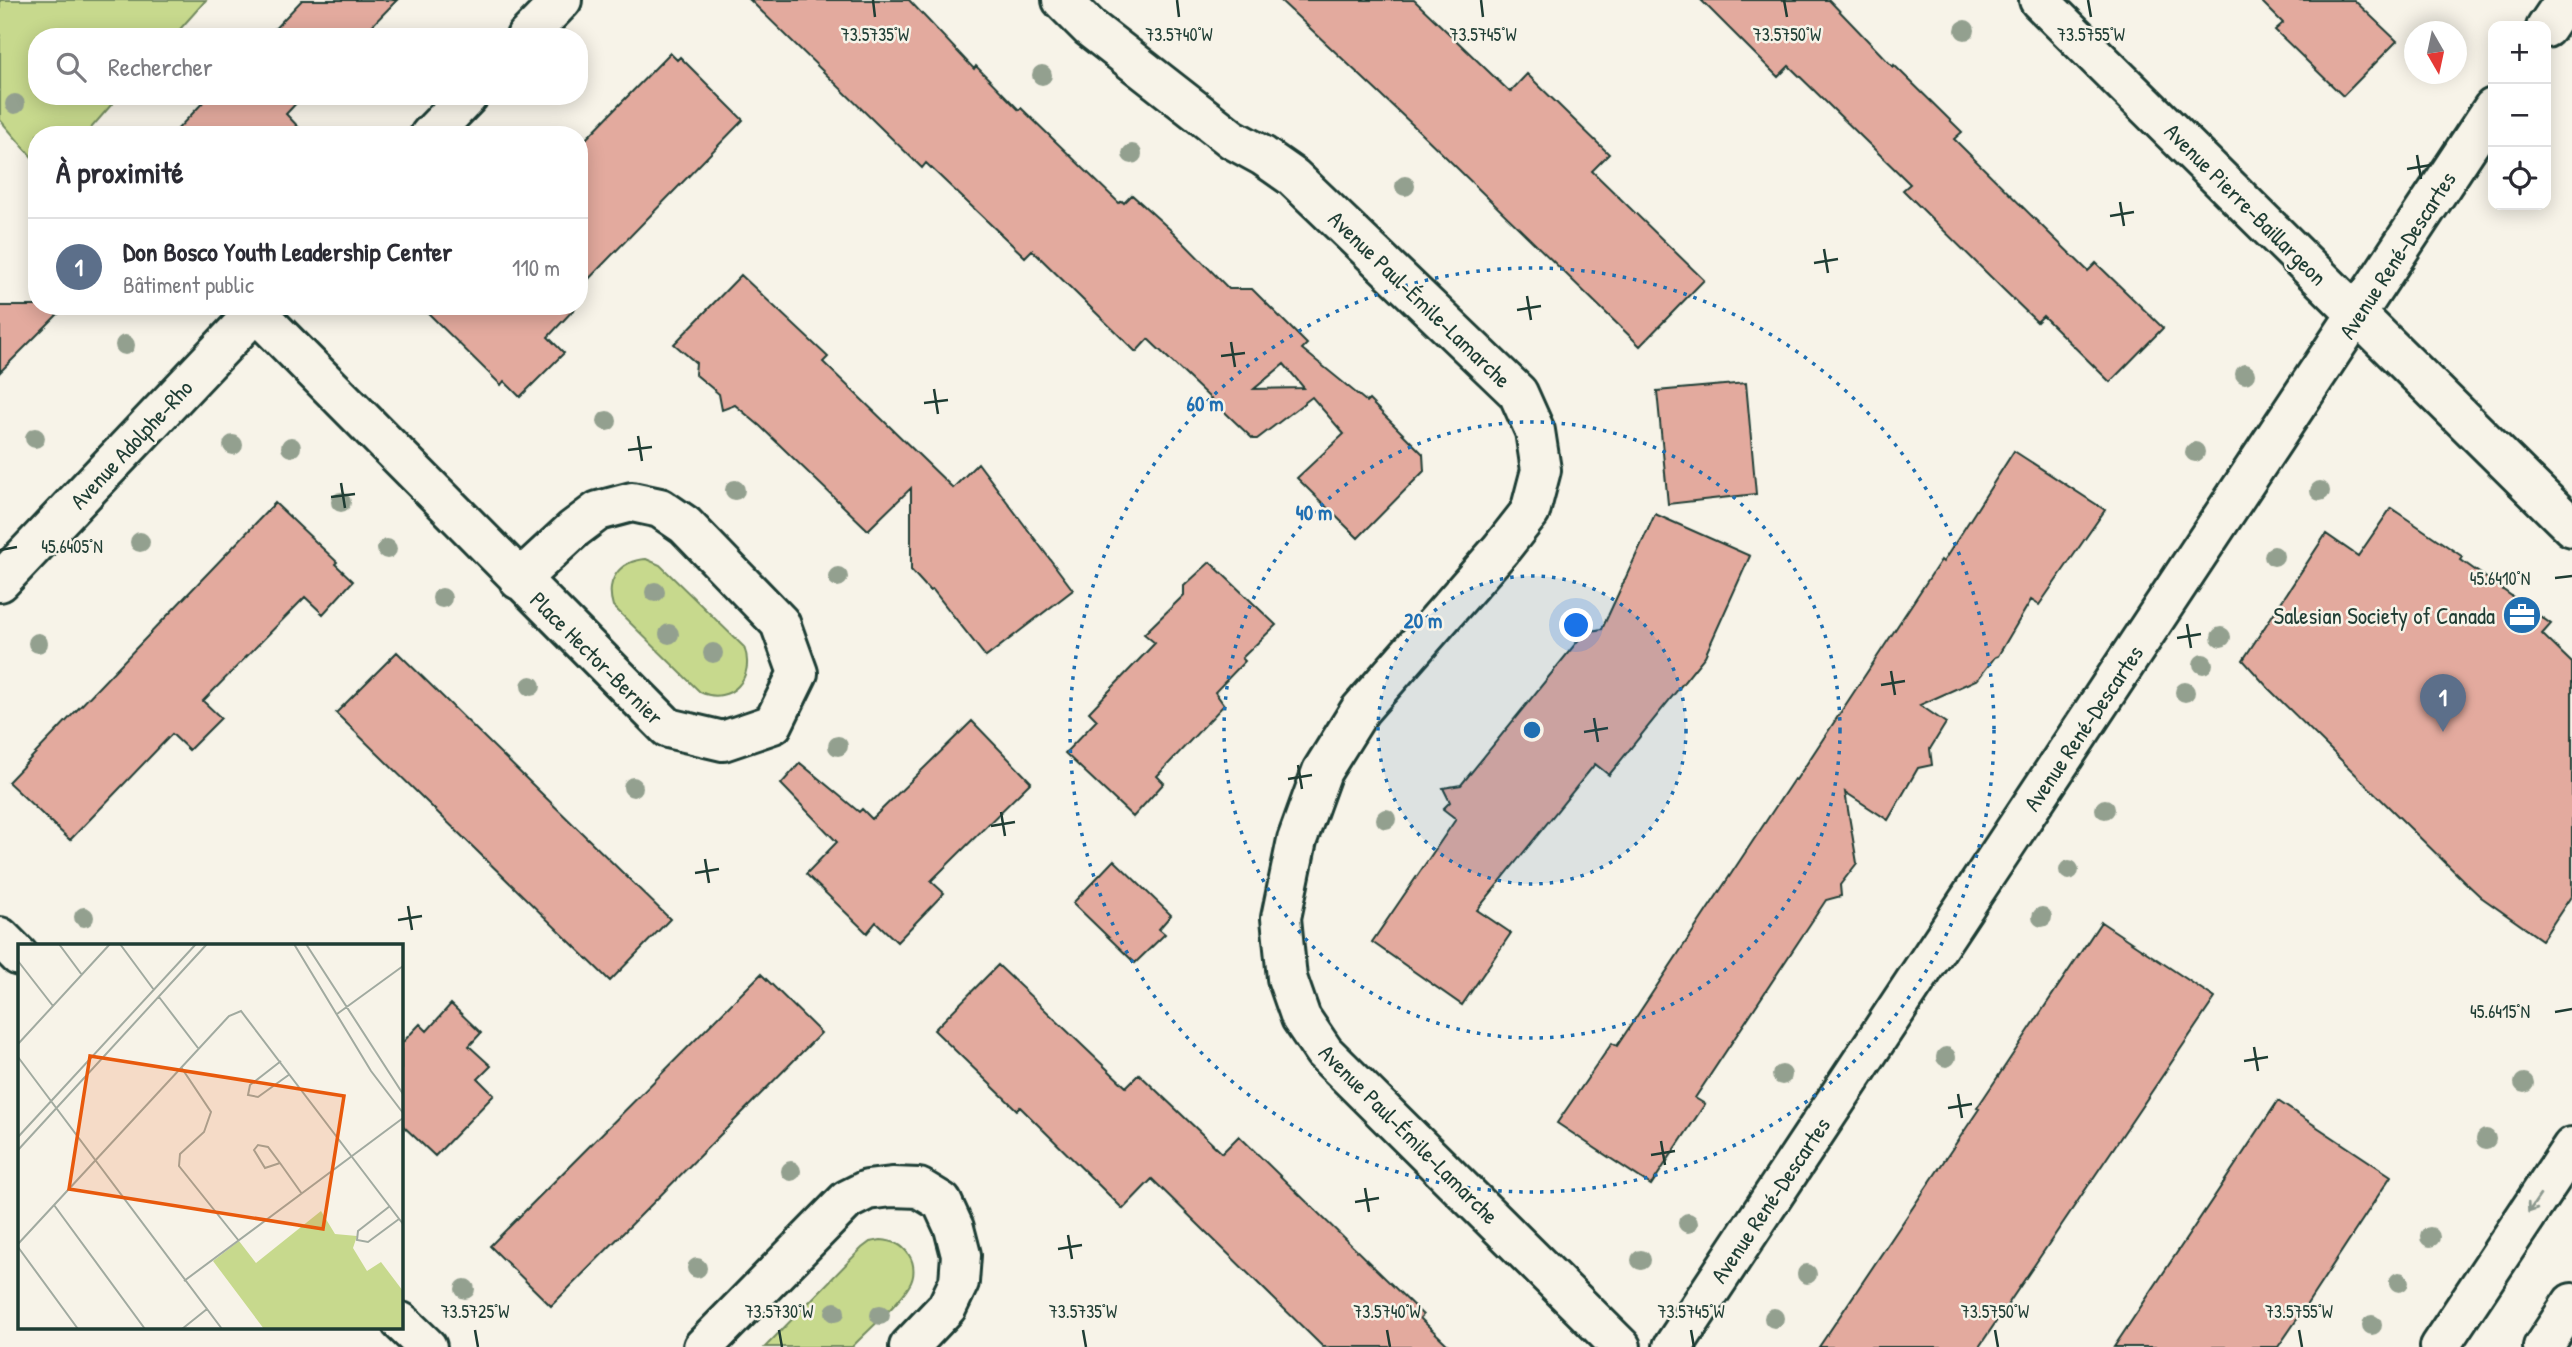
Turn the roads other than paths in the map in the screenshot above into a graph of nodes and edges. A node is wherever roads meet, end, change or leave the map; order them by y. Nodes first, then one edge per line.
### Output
1 (562, 0) edge
2 (1062, 0) edge
3 (2039, 0) edge
4 (2565, 0) edge
5 (2551, 21) edge
6 (535, 28) edge
7 (459, 105) edge
8 (2488, 116) edge
9 (439, 126) edge
10 (2358, 314) junction
11 (253, 315) edge
12 (265, 315) edge
13 (2572, 527) edge
14 (519, 580) junction
15 (0, 582) edge
16 (0, 937) edge
17 (18, 955) edge
18 (2572, 1147) edge
19 (2572, 1303) edge
20 (402, 1323) edge
21 (427, 1347) edge
22 (703, 1347) edge
23 (909, 1347) edge
24 (1620, 1347) edge
25 (1673, 1347) edge
26 (2439, 1347) edge
27 (2543, 1347) edge

1 - 6 street
2 - 24 street, Avenue Paul-Émile-Lamarche
3 - 10 street, Avenue Pierre-Baillargeon
4 - 5 street
7 - 9 street
8 - 10 street, Avenue René-Descartes
10 - 13 street, Avenue Pierre-Baillargeon
10 - 25 street, Avenue René-Descartes
11 - 15 street, Avenue Adolphe-Rho
12 - 14 street, Place Hector-Bernier
14 - 14 street, Place Hector-Bernier
16 - 17 street
18 -> 26 street
19 - 27 street
20 - 21 street
22 - 23 street

